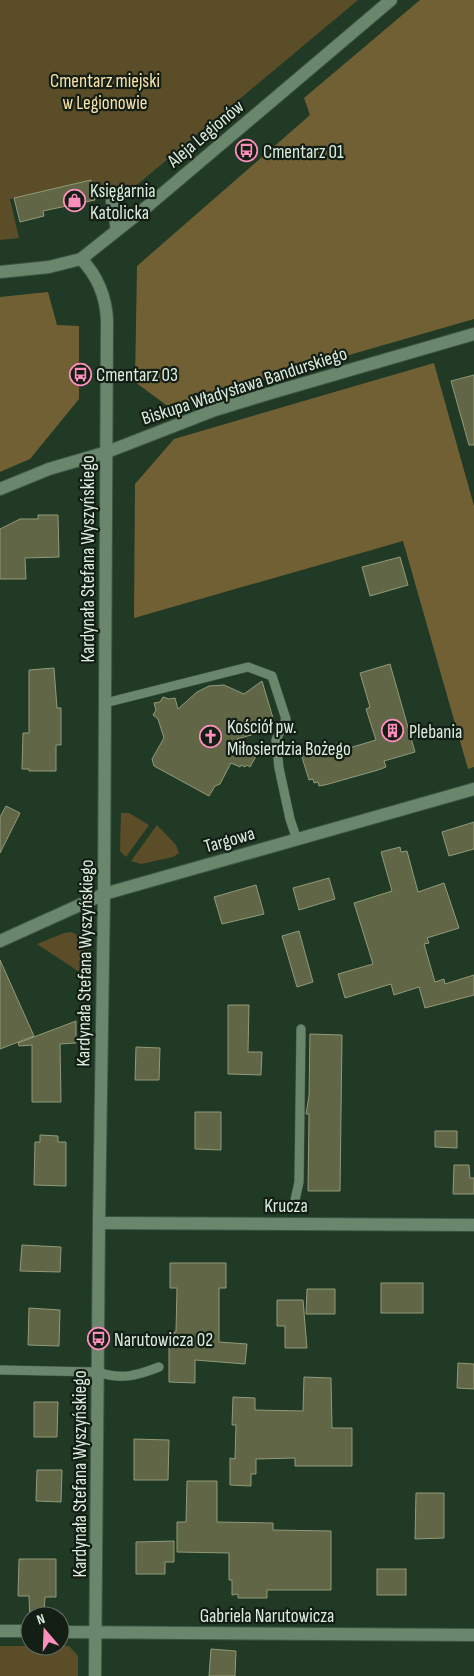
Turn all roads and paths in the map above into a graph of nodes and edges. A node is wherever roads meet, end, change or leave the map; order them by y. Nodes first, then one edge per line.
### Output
1 (391, 0) edge
2 (112, 201) dead end
3 (117, 230) junction
4 (81, 258) junction
5 (0, 272) edge
6 (474, 334) edge
7 (107, 452) junction
8 (0, 489) edge
9 (105, 703) junction
10 (474, 789) edge
11 (297, 840) junction
12 (104, 894) junction
13 (0, 941) edge
14 (301, 1029) dead end
15 (295, 1200) dead end
16 (99, 1223) junction
17 (474, 1225) edge
18 (159, 1367) dead end
19 (0, 1370) edge
20 (98, 1372) junction
21 (0, 1631) edge
22 (20, 1632) edge
23 (70, 1632) edge
24 (96, 1632) junction
25 (474, 1635) edge
26 (95, 1676) edge

1 - 3 street, Aleja Legionów
2 - 3 street
3 - 4 street, Aleja Legionów
4 - 5 street, Aleja Legionów
4 - 7 street, Kardynała Stefana Wyszyńskiego
6 - 7 street, Biskupa Władysława Bandurskiego
7 - 8 street, Biskupa Władysława Bandurskiego
7 - 9 street, Kardynała Stefana Wyszyńskiego
9 - 11 lane
9 - 12 street, Kardynała Stefana Wyszyńskiego
10 - 11 street, Targowa
11 - 12 street, Targowa
12 - 13 street, Targowa
12 - 16 street, Kardynała Stefana Wyszyńskiego
14 - 15 lane
16 - 17 street, Krucza
16 - 20 street, Kardynała Stefana Wyszyńskiego
18 - 20 lane
19 - 20 lane
20 - 24 street, Kardynała Stefana Wyszyńskiego
21 - 22 street
23 - 24 street, Gabriela Narutowicza
24 - 25 street, Gabriela Narutowicza
24 - 26 street, Kardynała Stefana Wyszyńskiego

